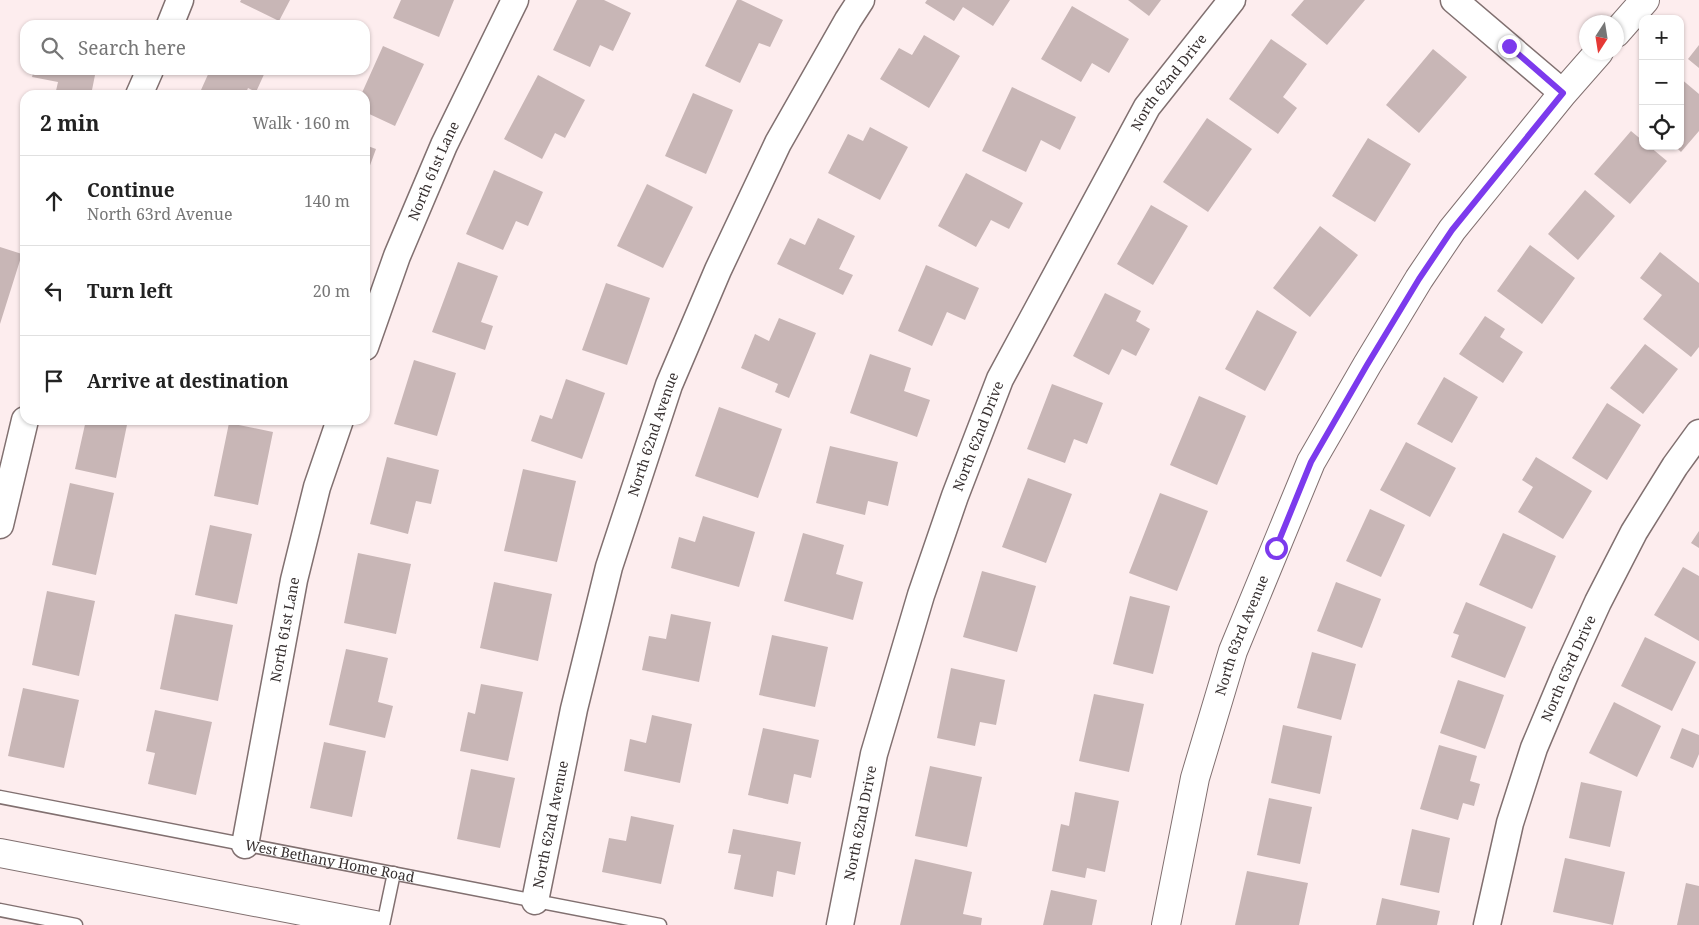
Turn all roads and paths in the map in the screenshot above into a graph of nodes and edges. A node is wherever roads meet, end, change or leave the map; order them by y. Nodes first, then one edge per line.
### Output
1 (180, 0) edge
2 (515, 0) edge
3 (862, 0) edge
4 (1232, 0) edge
5 (1454, 0) edge
6 (1645, 0) edge
7 (172, 20) edge
8 (1624, 24) edge
9 (1592, 60) edge
10 (148, 75) edge
11 (141, 90) edge
12 (1563, 93) junction
13 (370, 333) edge
14 (25, 425) edge
15 (338, 425) edge
16 (1699, 433) edge
17 (0, 525) edge
18 (0, 797) edge
19 (245, 845) junction
20 (0, 853) edge
21 (394, 873) junction
22 (535, 901) junction
23 (0, 910) edge
24 (76, 925) edge
25 (373, 925) edge
26 (383, 925) edge
27 (660, 925) edge
28 (840, 925) edge
29 (1166, 925) edge
30 (1487, 925) edge

1 - 7 street
2 - 13 street, North 61st Lane
3 - 22 street, North 62nd Avenue
4 - 28 street, North 62nd Drive
5 - 12 street
6 - 8 street
9 - 12 street, North 63rd Avenue
10 - 11 street
12 - 29 street, North 63rd Avenue
14 - 17 street
15 - 19 street, North 61st Lane
16 - 30 street, North 63rd Drive
18 - 19 lane, West Bethany Home Road
19 - 21 lane, West Bethany Home Road
20 - 25 street
21 - 22 lane, West Bethany Home Road
21 - 26 lane
22 - 27 lane, West Bethany Home Road
23 - 24 lane

